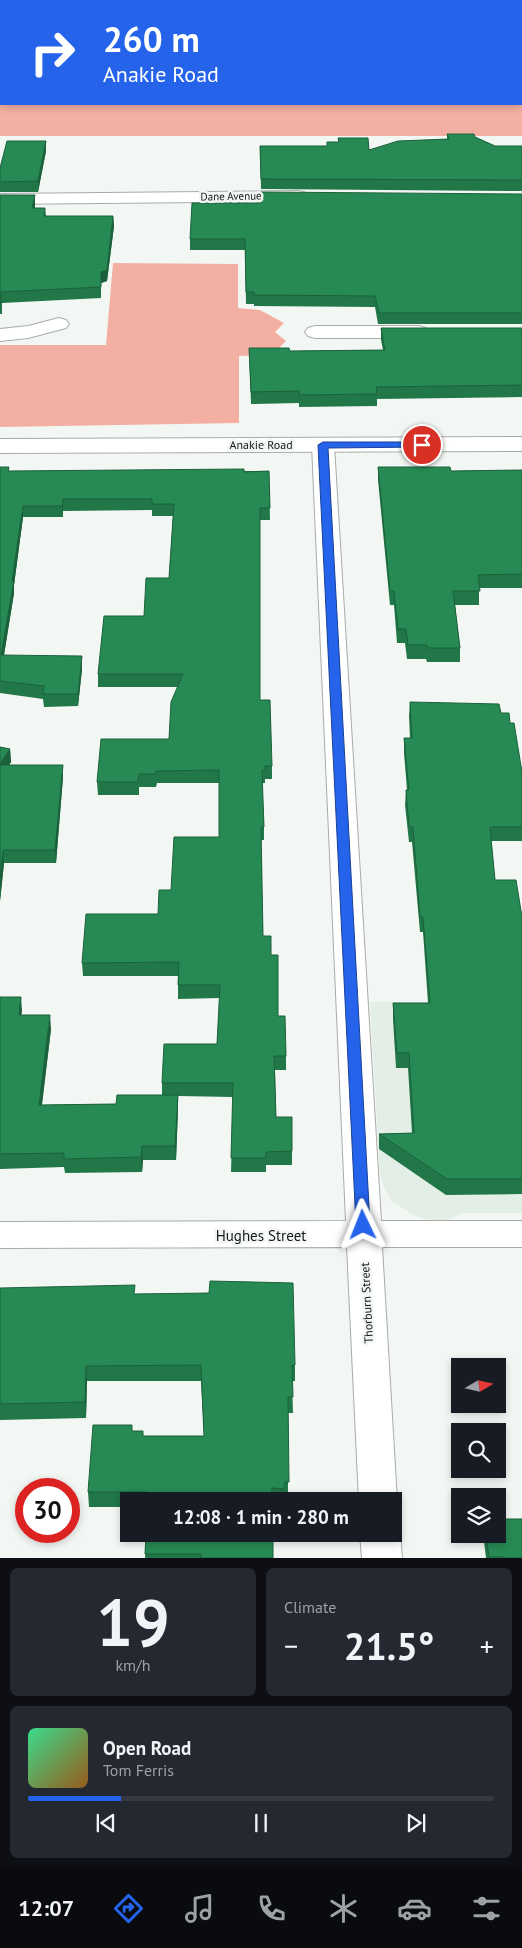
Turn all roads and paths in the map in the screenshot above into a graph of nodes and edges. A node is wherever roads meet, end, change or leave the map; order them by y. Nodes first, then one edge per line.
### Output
1 (314, 196) edge
2 (0, 199) edge
3 (59, 324) dead end
4 (316, 332) dead end
5 (434, 332) edge
6 (0, 335) edge
7 (522, 444) edge
8 (323, 445) junction
9 (0, 446) edge
10 (522, 1234) edge
11 (0, 1236) edge
12 (364, 1236) junction
13 (378, 1492) edge
14 (381, 1542) edge
15 (382, 1558) edge

1 - 2 street, Dane Avenue
3 - 6 street
4 - 5 street
7 - 8 street, Anakie Road
8 - 9 street, Anakie Road
8 - 12 street, Thorburn Street
10 - 12 street, Hughes Street
11 - 12 street, Hughes Street
12 - 13 street, Thorburn Street
14 - 15 street

